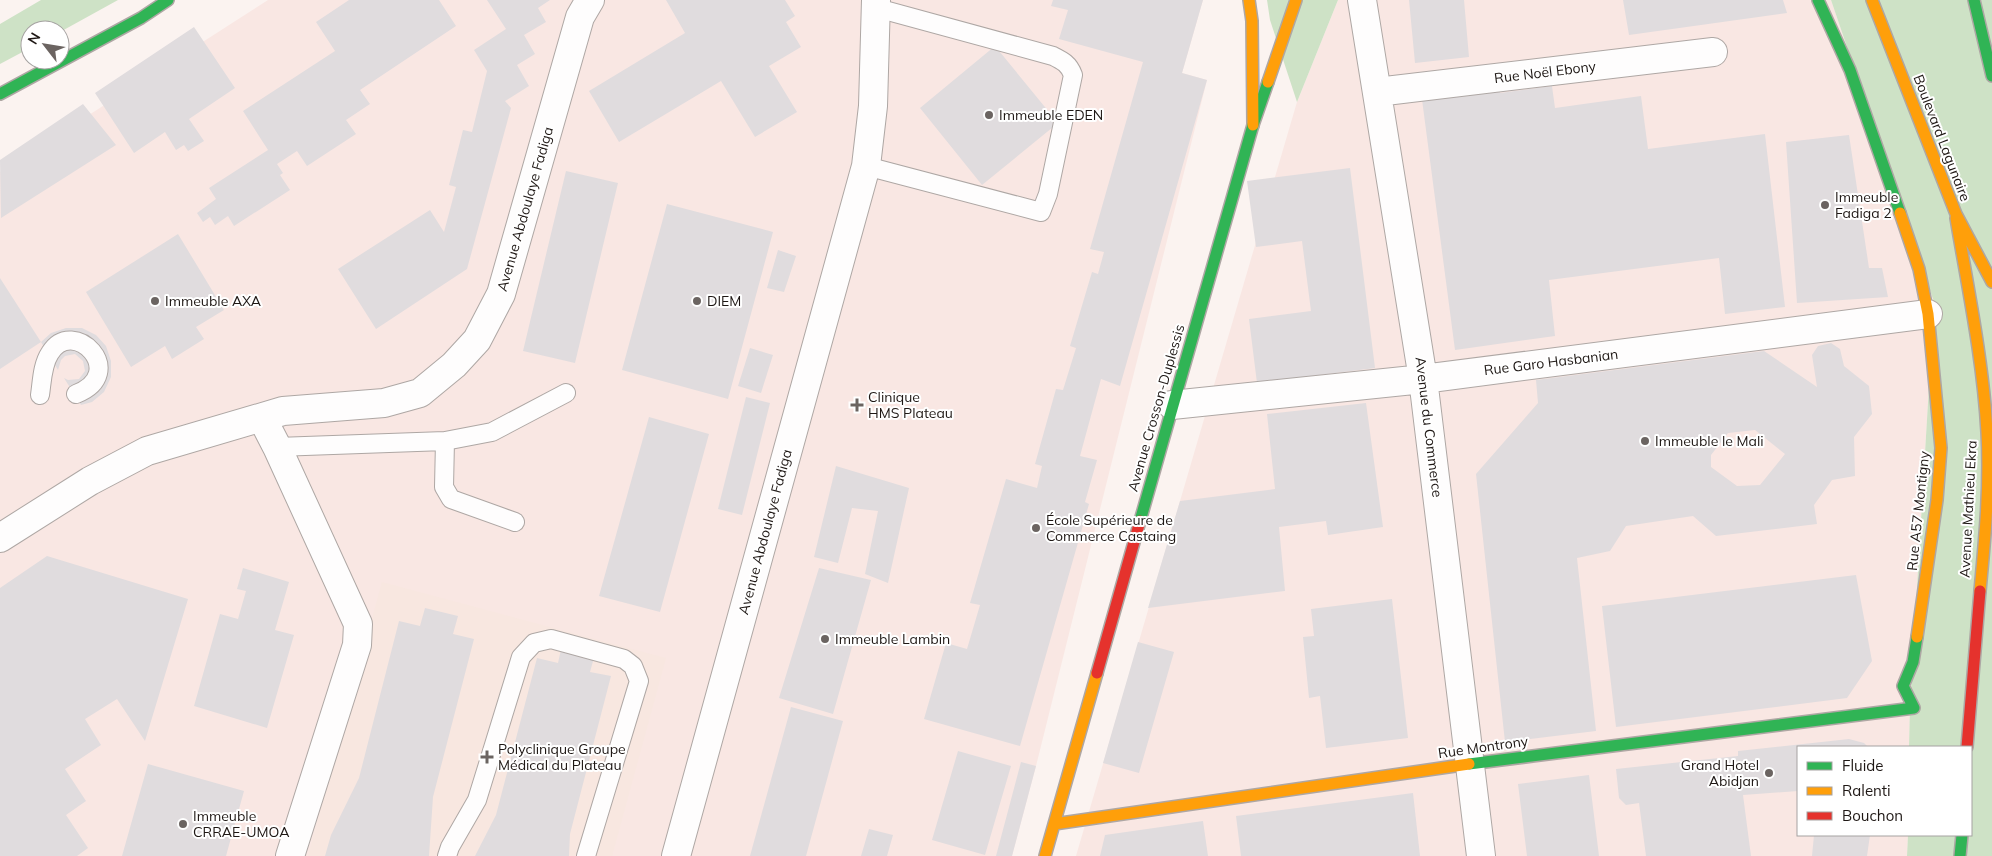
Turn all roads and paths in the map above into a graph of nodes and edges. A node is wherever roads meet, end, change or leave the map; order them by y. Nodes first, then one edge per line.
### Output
1 (168, 0) edge
2 (590, 0) edge
3 (1249, 0) edge
4 (1296, 0) edge
5 (1362, 0) edge
6 (1818, 0) edge
7 (1872, 0) edge
8 (1974, 0) edge
9 (877, 4) edge
10 (141, 18) junction
11 (1713, 52) dead end
12 (1992, 76) edge
13 (1377, 92) junction
14 (0, 94) edge
15 (16, 98) dead end
16 (1253, 125) junction
17 (866, 166) junction
18 (1956, 214) junction
19 (1992, 282) edge
20 (1928, 314) junction
21 (1424, 379) junction
22 (566, 393) dead end
23 (76, 394) dead end
24 (40, 395) dead end
25 (1172, 405) junction
26 (262, 418) junction
27 (445, 441) junction
28 (277, 447) junction
29 (515, 522) dead end
30 (0, 538) edge
31 (1914, 706) joint
32 (1967, 746) edge
33 (1470, 764) junction
34 (1054, 824) junction
35 (1962, 836) edge
36 (290, 856) edge
37 (447, 856) edge
38 (586, 856) edge
39 (676, 856) edge
40 (1045, 856) edge
41 (1481, 856) edge
42 (1960, 856) edge

1 - 10 main road
2 - 26 street, Avenue Abdoulaye Fadiga
3 - 16 main road
4 - 16 main road, Avenue Crosson-Duplessis
5 - 13 street, Avenue du Commerce
6 - 20 main road, Rue A57 Montigny
7 - 18 main road, Boulevard Lagunaire
8 - 12 main road
9 - 17 street, Avenue Abdoulaye Fadiga
9 - 17 lane
10 - 14 main road
10 - 15 main road
11 - 13 street, Rue Noël Ebony
13 - 21 street, Avenue du Commerce
16 - 25 main road, Avenue Crosson-Duplessis
17 - 39 street, Avenue Abdoulaye Fadiga
18 - 19 main road, Boulevard Lagunaire
18 - 32 main road, Avenue Mathieu Ekra
20 - 21 street, Rue Garo Hasbanian
20 - 31 main road, Rue A57 Montigny
21 - 25 street, Rue Garo Hasbanian
21 - 33 street, Avenue du Commerce
22 - 27 lane
23 - 24 lane
25 - 34 main road, Avenue Crosson-Duplessis
26 - 28 street
26 - 30 street, Avenue Abdoulaye Fadiga
27 - 28 lane
27 - 29 lane
28 - 36 street
31 - 33 main road, Rue Montrony
33 - 34 main road, Rue Montrony
33 - 41 street, Avenue du Commerce
34 - 40 main road, Avenue Crosson-Duplessis
35 - 42 main road
37 - 38 lane

